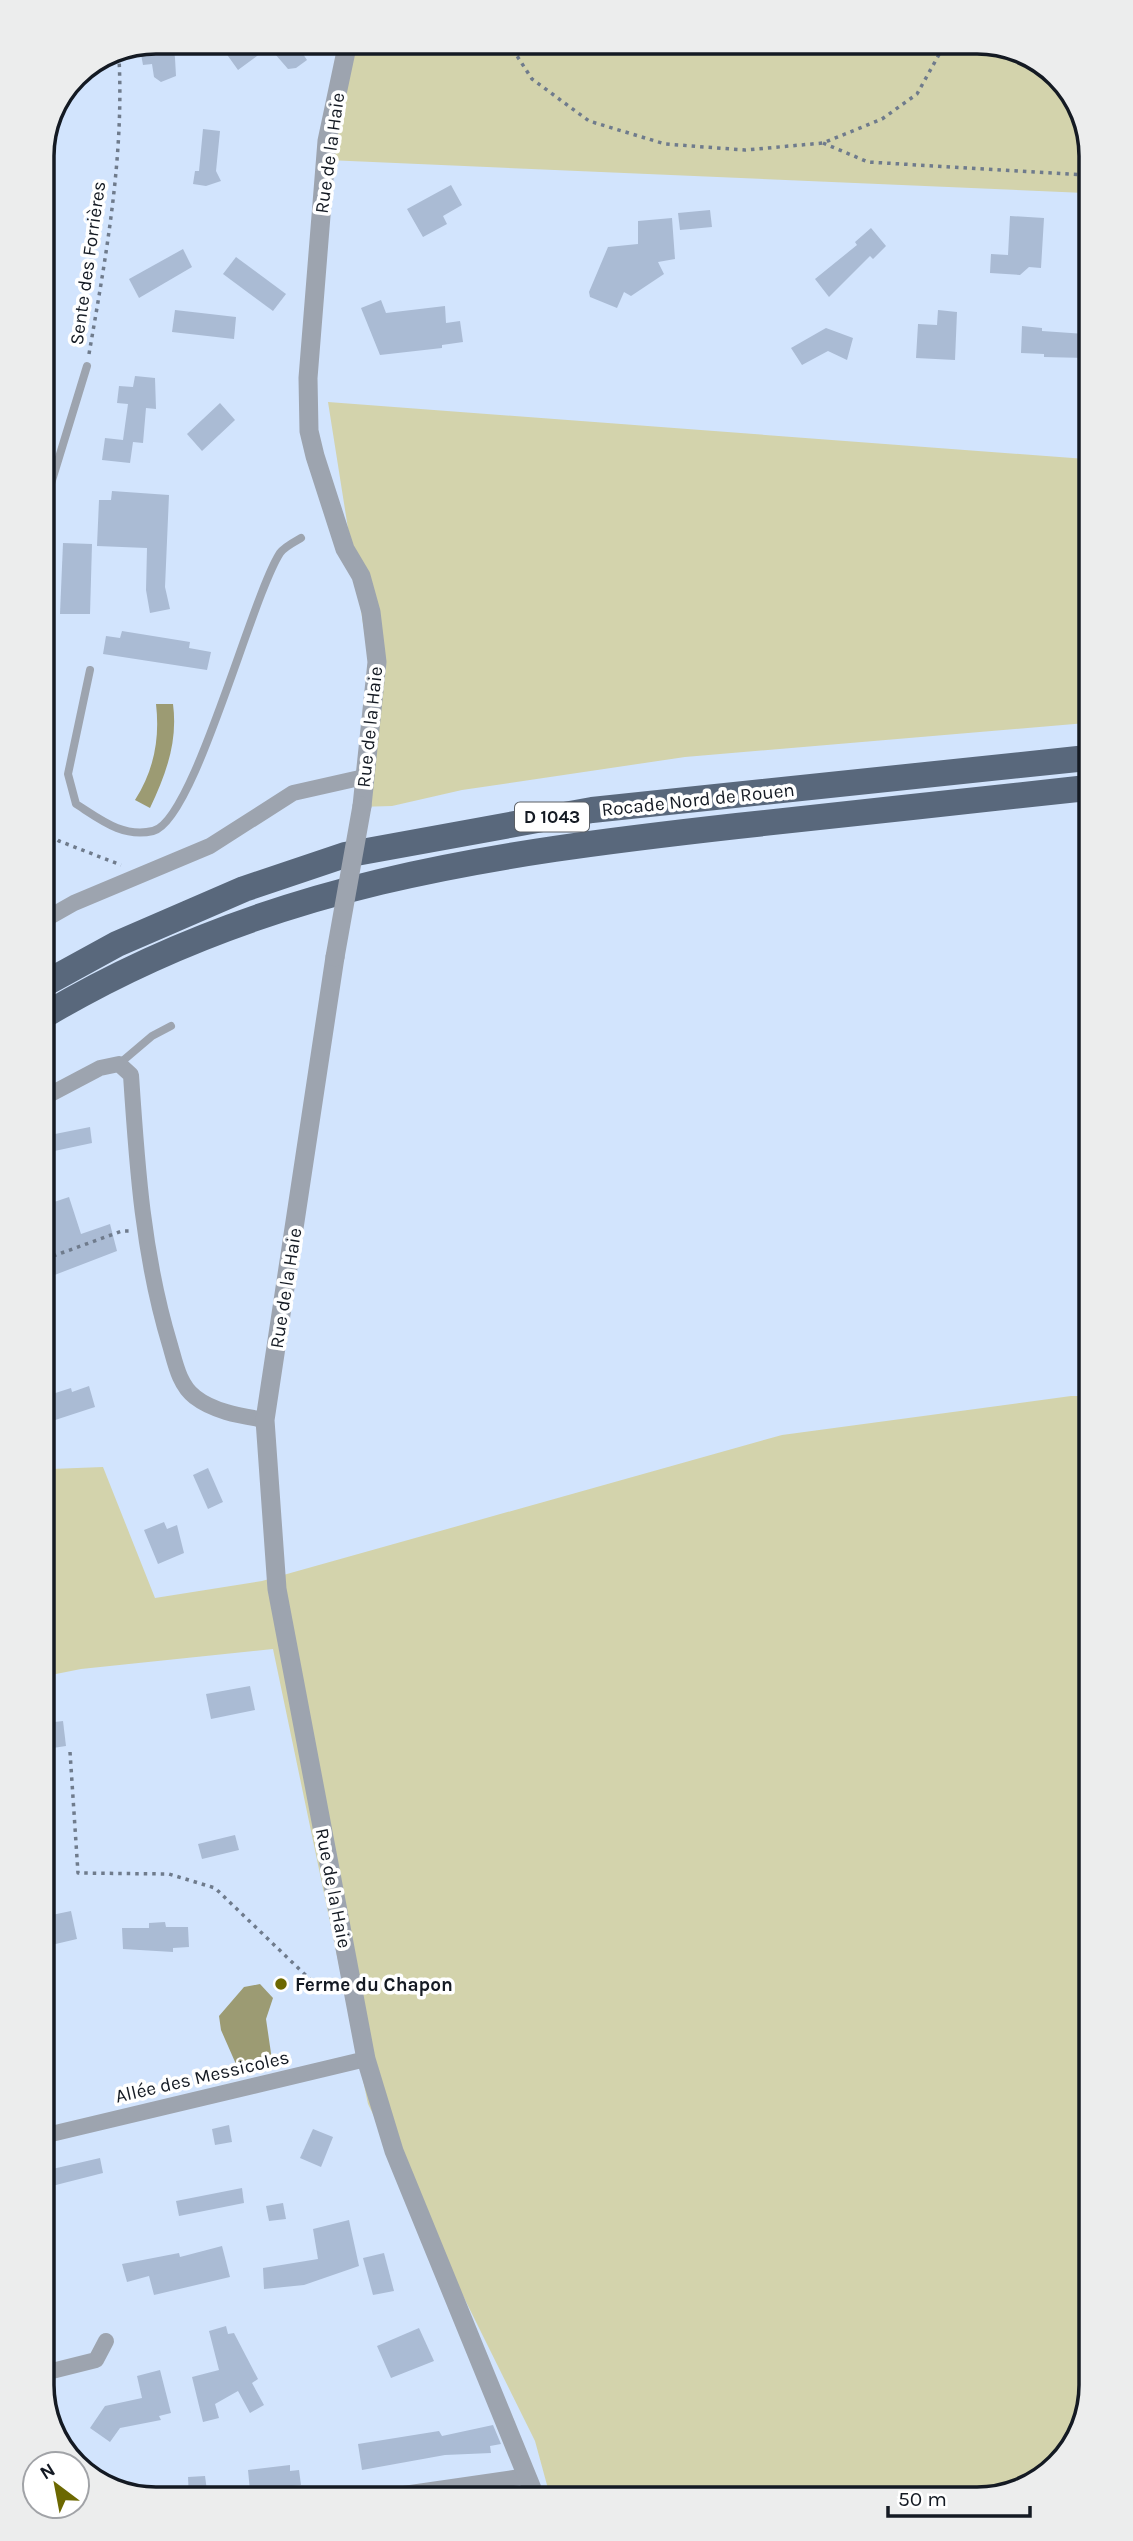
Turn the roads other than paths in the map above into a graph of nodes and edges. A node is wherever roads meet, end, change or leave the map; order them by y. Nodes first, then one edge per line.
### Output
1 (345, 54) edge
2 (87, 366) road end
3 (54, 474) edge
4 (301, 538) dead end
5 (90, 670) dead end
6 (1079, 759) edge
7 (364, 777) junction
8 (1079, 789) edge
9 (54, 914) edge
10 (54, 979) edge
11 (54, 1010) edge
12 (171, 1026) dead end
13 (119, 1064) junction
14 (54, 1092) edge
15 (265, 1420) junction
16 (366, 2059) junction
17 (54, 2133) edge
18 (106, 2341) dead end
19 (54, 2370) edge
20 (527, 2476) junction
21 (452, 2487) edge
22 (531, 2487) edge

1 - 7 street, Rue de la Haie
2 - 3 lane, Sente des Forrières
4 - 5 lane
6 - 10 highway, Rocade Nord de Rouen / D 1043
7 - 9 street
7 - 15 street, Rue de la Haie, bridge
8 - 11 highway, Rocade Nord de Rouen / D 1043
12 - 13 lane
13 - 14 street
13 - 15 street
15 - 16 street, Rue de la Haie
16 - 17 street, Allée des Messicoles
16 - 20 street, Rue de la Haie
18 - 19 street
20 - 21 street
20 - 22 street, Rue de la Haie

